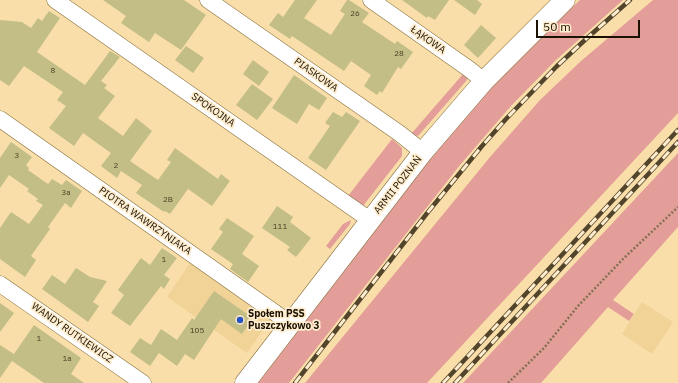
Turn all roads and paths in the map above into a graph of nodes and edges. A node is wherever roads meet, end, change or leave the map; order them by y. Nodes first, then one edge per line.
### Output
1 (55, 0) edge
2 (208, 0) edge
3 (371, 0) edge
4 (565, 0) edge
5 (484, 81) junction
6 (0, 119) edge
7 (423, 152) junction
8 (678, 207) edge
9 (370, 220) junction
10 (0, 284) edge
11 (291, 324) junction
12 (143, 383) edge
13 (245, 383) edge
14 (508, 383) edge

1 - 9 street, SPOKOJNA
2 - 7 street, PIASKOWA
3 - 5 street, ŁĄKOWA
4 - 5 main road, ARMII POZNAŃ
5 - 7 main road, ARMII POZNAŃ
6 - 11 street, PIOTRA WAWRZYNIAKA
7 - 9 main road, ARMII POZNAŃ
8 - 14 path
9 - 11 main road, ARMII POZNAŃ
10 - 12 street, WANDY RUTKIEWICZ
11 - 13 main road, ARMII POZNAŃ

